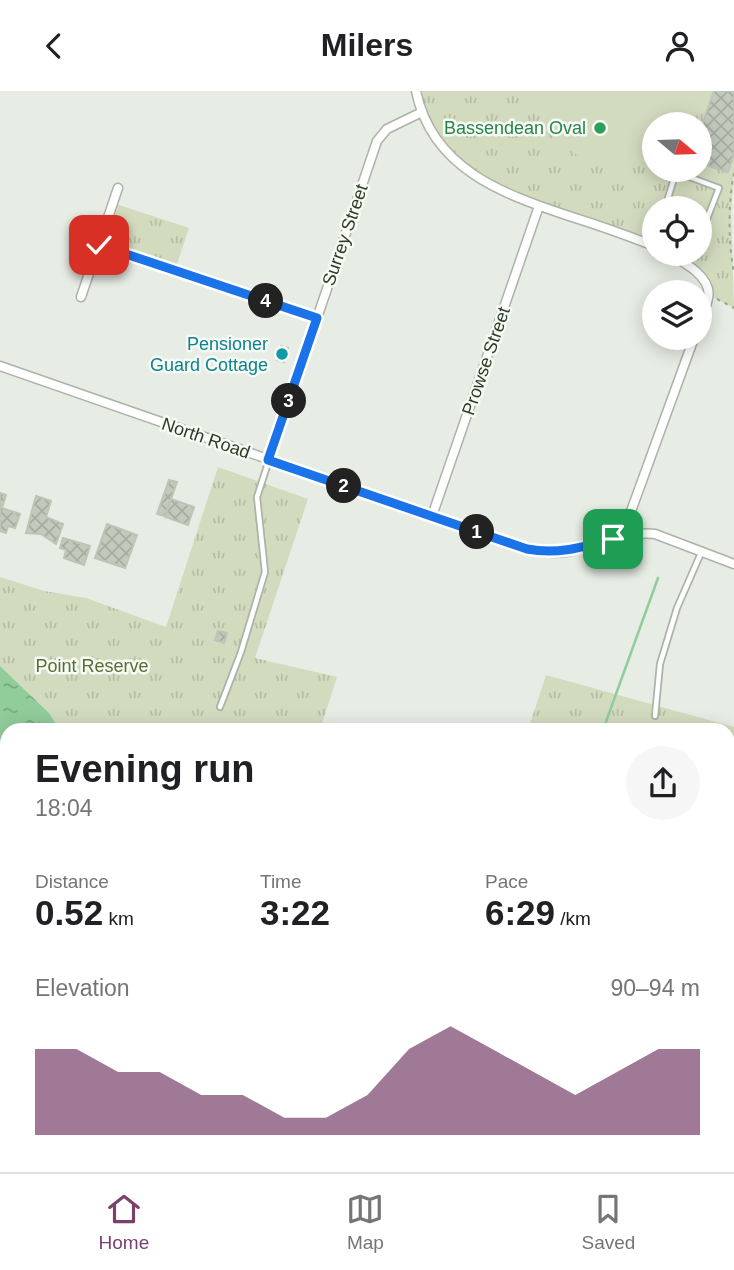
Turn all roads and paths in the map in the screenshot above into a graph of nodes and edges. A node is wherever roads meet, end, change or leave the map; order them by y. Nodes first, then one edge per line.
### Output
1 (416, 91) edge
2 (422, 112) junction
3 (734, 173) edge
4 (118, 188) dead end
5 (669, 196) edge
6 (539, 206) junction
7 (712, 207) edge
8 (642, 242) edge
9 (99, 245) junction
10 (686, 266) edge
11 (734, 273) edge
12 (702, 280) edge
13 (81, 297) dead end
14 (712, 297) edge
15 (734, 308) edge
16 (317, 318) junction
17 (690, 350) edge
18 (0, 366) edge
19 (268, 460) junction
20 (432, 516) junction
21 (622, 536) junction
22 (701, 552) junction
23 (734, 564) edge
24 (220, 707) dead end
25 (656, 716) dead end

1 - 2 street
2 - 6 street
2 - 16 street, Surrey Street
3 - 11 path
4 - 9 street
5 - 7 lane
6 - 8 street
6 - 20 street, Prowse Street
9 - 13 street
9 - 16 street
10 - 12 street
14 - 15 path
16 - 19 street, Surrey Street
17 - 21 street
18 - 19 street, North Road
19 - 20 street, North Road
19 - 24 lane
20 - 21 street, North Road
21 - 22 street, North Road
22 - 23 street, North Road
22 - 25 lane

